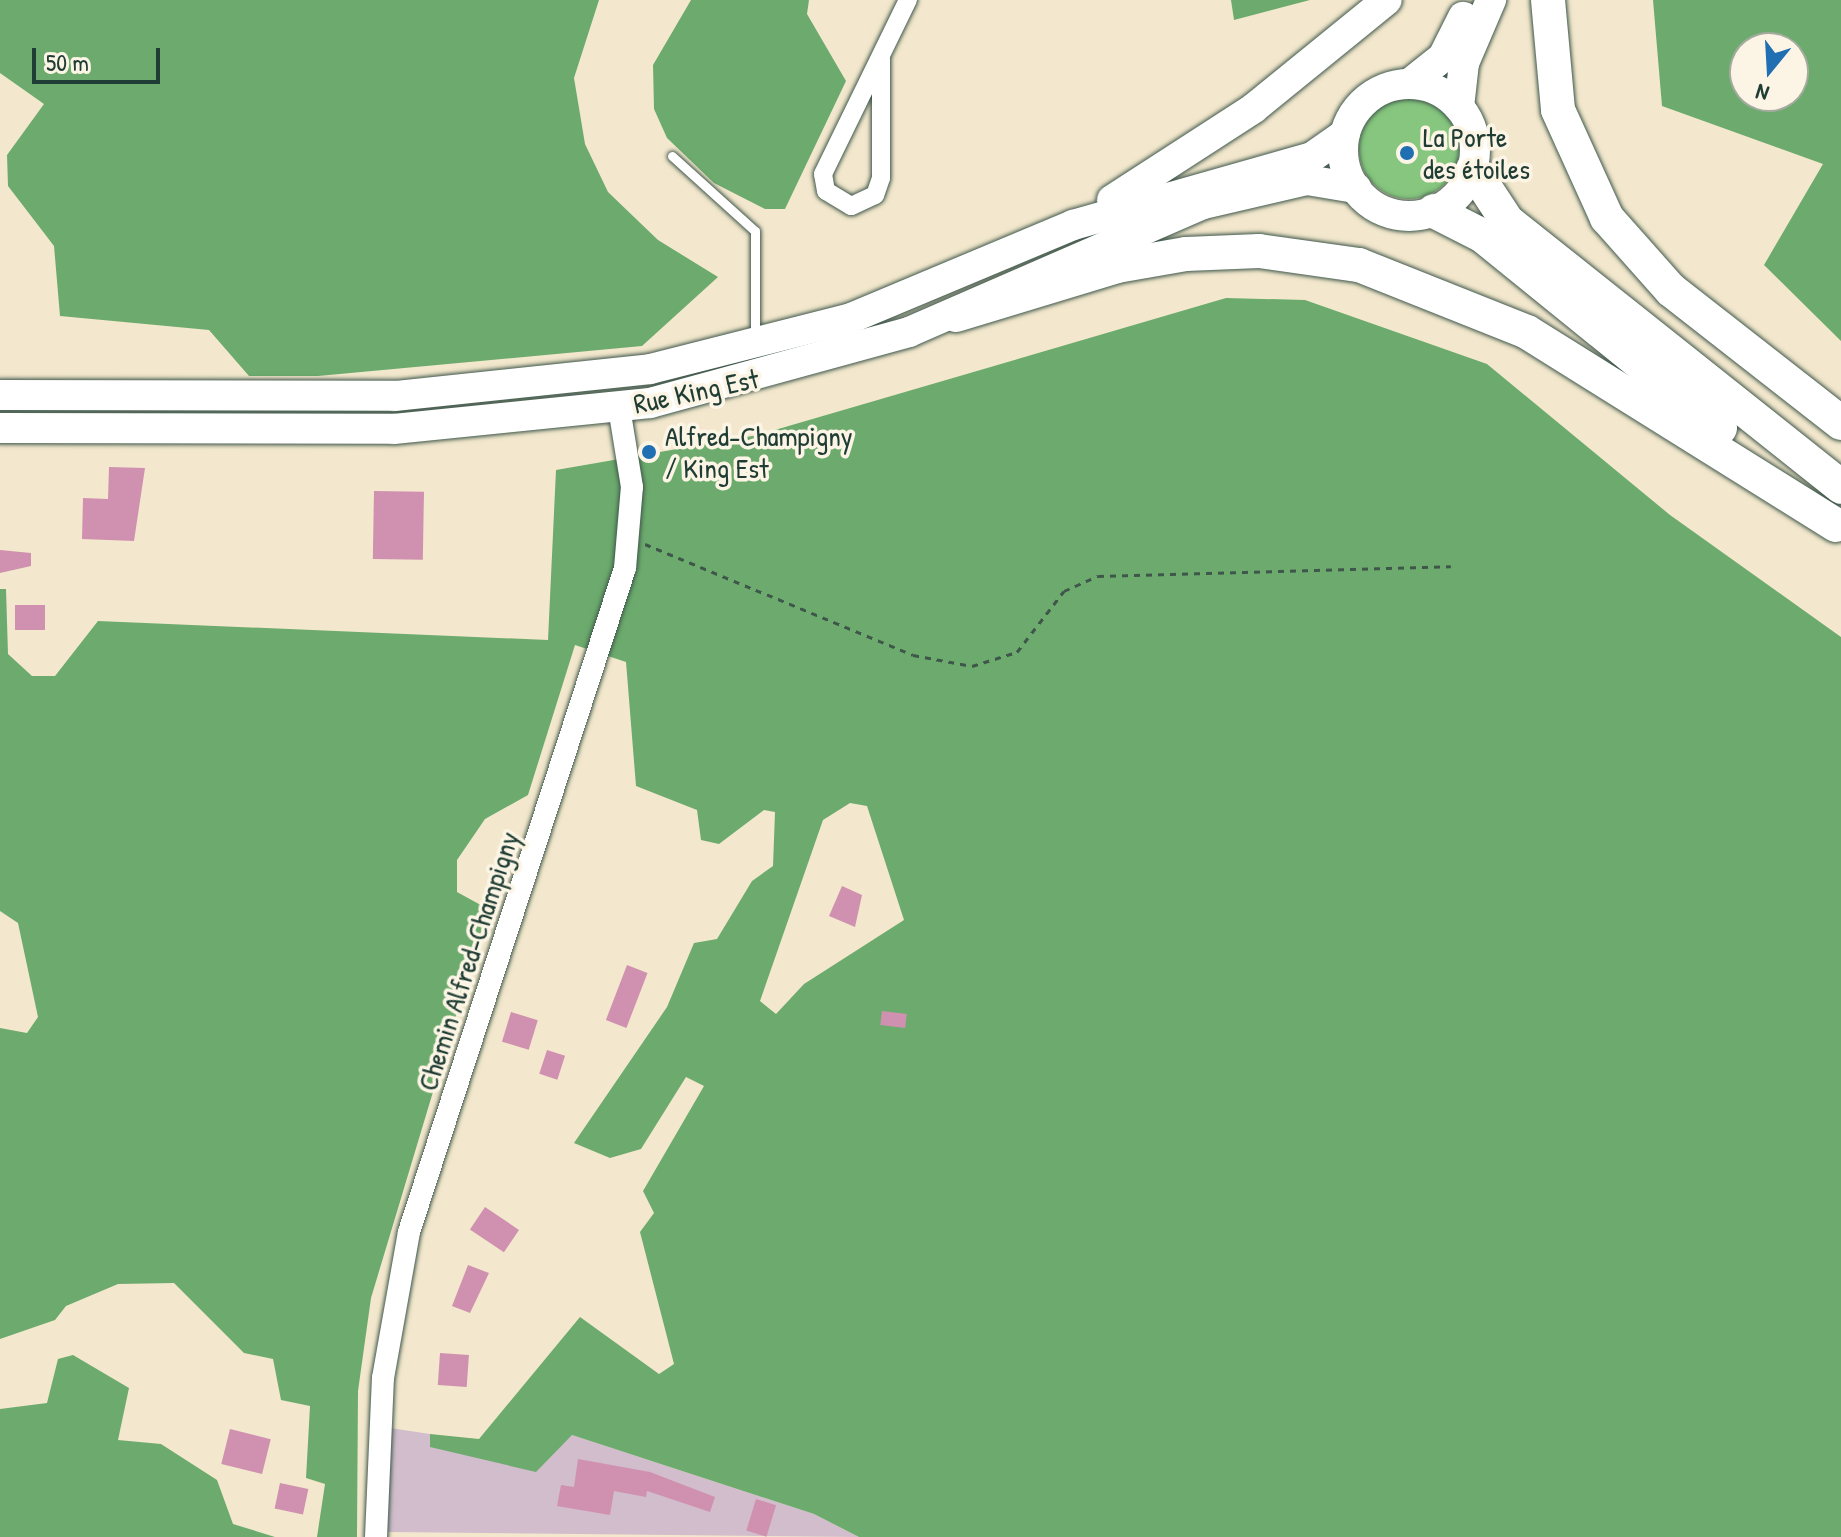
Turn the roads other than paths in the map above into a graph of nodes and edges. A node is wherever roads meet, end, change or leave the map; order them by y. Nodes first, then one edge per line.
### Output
1 (908, 0) edge
2 (1387, 0) edge
3 (1470, 0) edge
4 (1491, 0) edge
5 (1548, 0) edge
6 (881, 59) junction
7 (1409, 84) junction
8 (1459, 107) junction
9 (1345, 134) junction
10 (672, 156) dead end
11 (1473, 169) junction
12 (1356, 188) junction
13 (1434, 211) junction
14 (1073, 225) junction
15 (956, 315) junction
16 (757, 346) junction
17 (0, 395) edge
18 (619, 408) junction
19 (1841, 423) edge
20 (0, 428) edge
21 (1841, 487) edge
22 (1839, 527) edge
23 (376, 1537) edge

1 - 6 street
2 - 14 main road
3 - 7 main road
4 - 8 main road
5 - 19 highway
6 - 6 street
7 - 8 main road
7 - 9 main road
8 - 11 main road
9 - 12 main road
9 - 14 main road, Rue King Est
10 - 16 lane
11 - 13 main road
11 - 21 highway
12 - 13 main road
12 - 15 main road, Rue King Est
13 - 22 highway
14 - 16 main road, Rue King Est
15 - 18 main road, Rue King Est
15 - 22 highway
16 - 17 main road, Rue King Est
18 - 20 main road, Rue King Est
18 - 23 street, Chemin Alfred-Champigny

